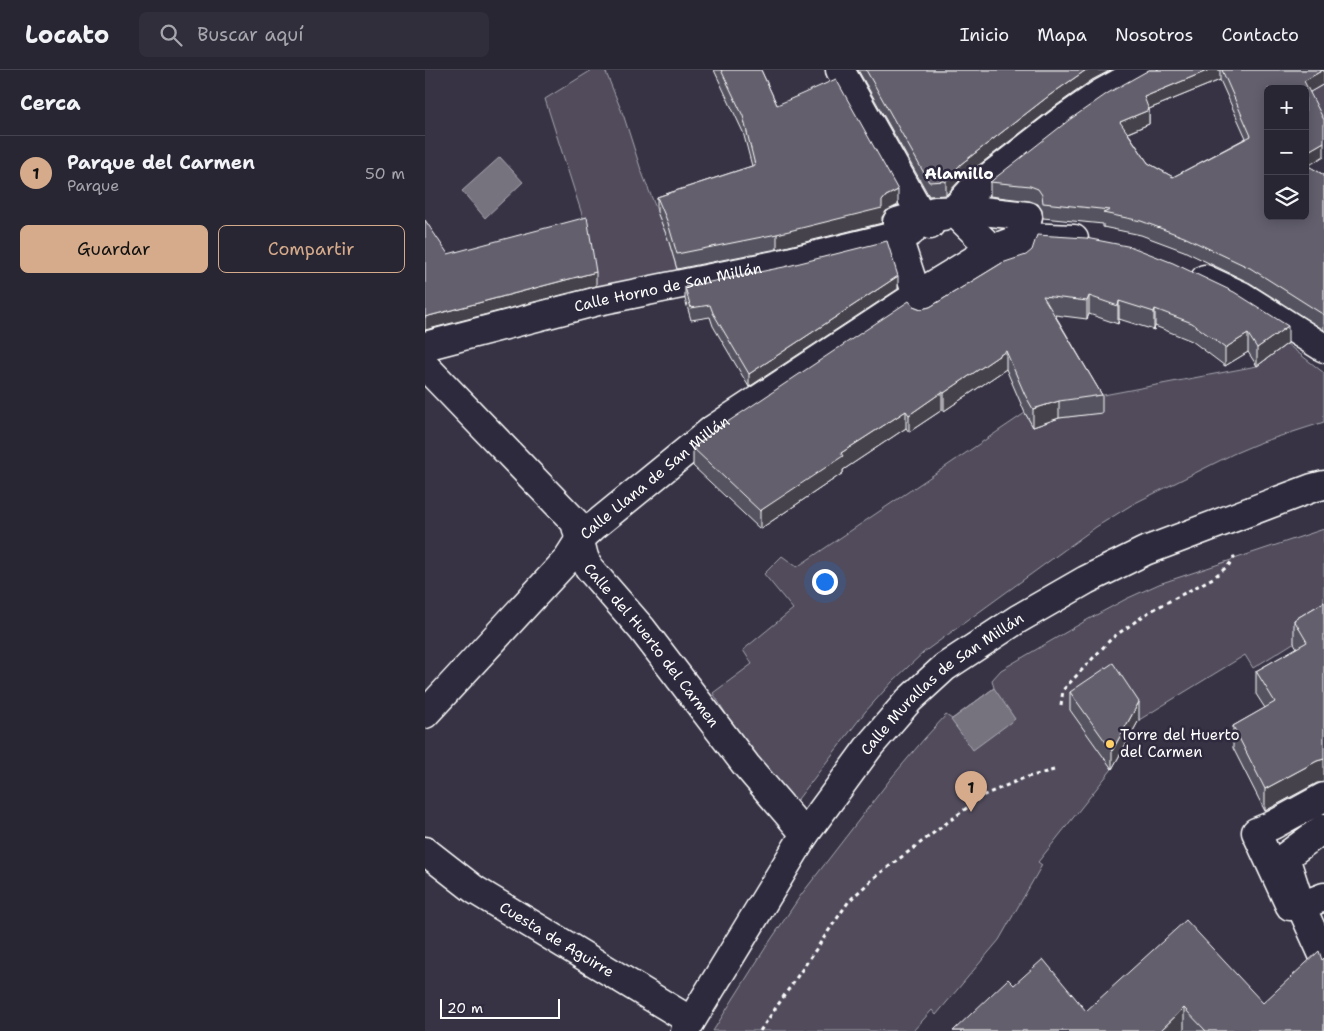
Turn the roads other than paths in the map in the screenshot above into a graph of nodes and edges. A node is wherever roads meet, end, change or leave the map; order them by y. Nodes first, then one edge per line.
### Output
1 (840, 70) edge
2 (1143, 70) edge
3 (953, 211) junction
4 (916, 227) junction
5 (1024, 237) junction
6 (1098, 242) edge
7 (992, 249) junction
8 (1179, 266) edge
9 (922, 292) junction
10 (425, 346) edge
11 (1324, 348) edge
12 (425, 366) edge
13 (1324, 485) edge
14 (580, 539) junction
15 (425, 714) edge
16 (1324, 797) edge
17 (1324, 828) edge
18 (805, 834) junction
19 (425, 851) edge
20 (1312, 900) edge
21 (1324, 957) edge
22 (688, 1026) edge

1 - 4 street
2 - 3 street
3 - 4 street, Calle Horno de San Millán
3 - 5 street
3 - 7 street
4 - 9 street
4 - 10 street, Calle Horno de San Millán
5 - 6 street
5 - 7 street, Calle Llana de San Millán
5 - 9 street
7 - 9 street, Calle Llana de San Millán
8 - 11 street
9 - 14 street, Calle Llana de San Millán
12 - 14 street, Calle del Huerto del Carmen
13 - 18 street, Calle Murallas de San Millán
14 - 15 street, Calle Llana de San Millán
14 - 18 street, Calle del Huerto del Carmen
16 - 20 street
17 - 20 street
18 - 22 street, Calle Murallas de San Millán
19 - 22 street, Cuesta de Aguirre
20 - 21 street

